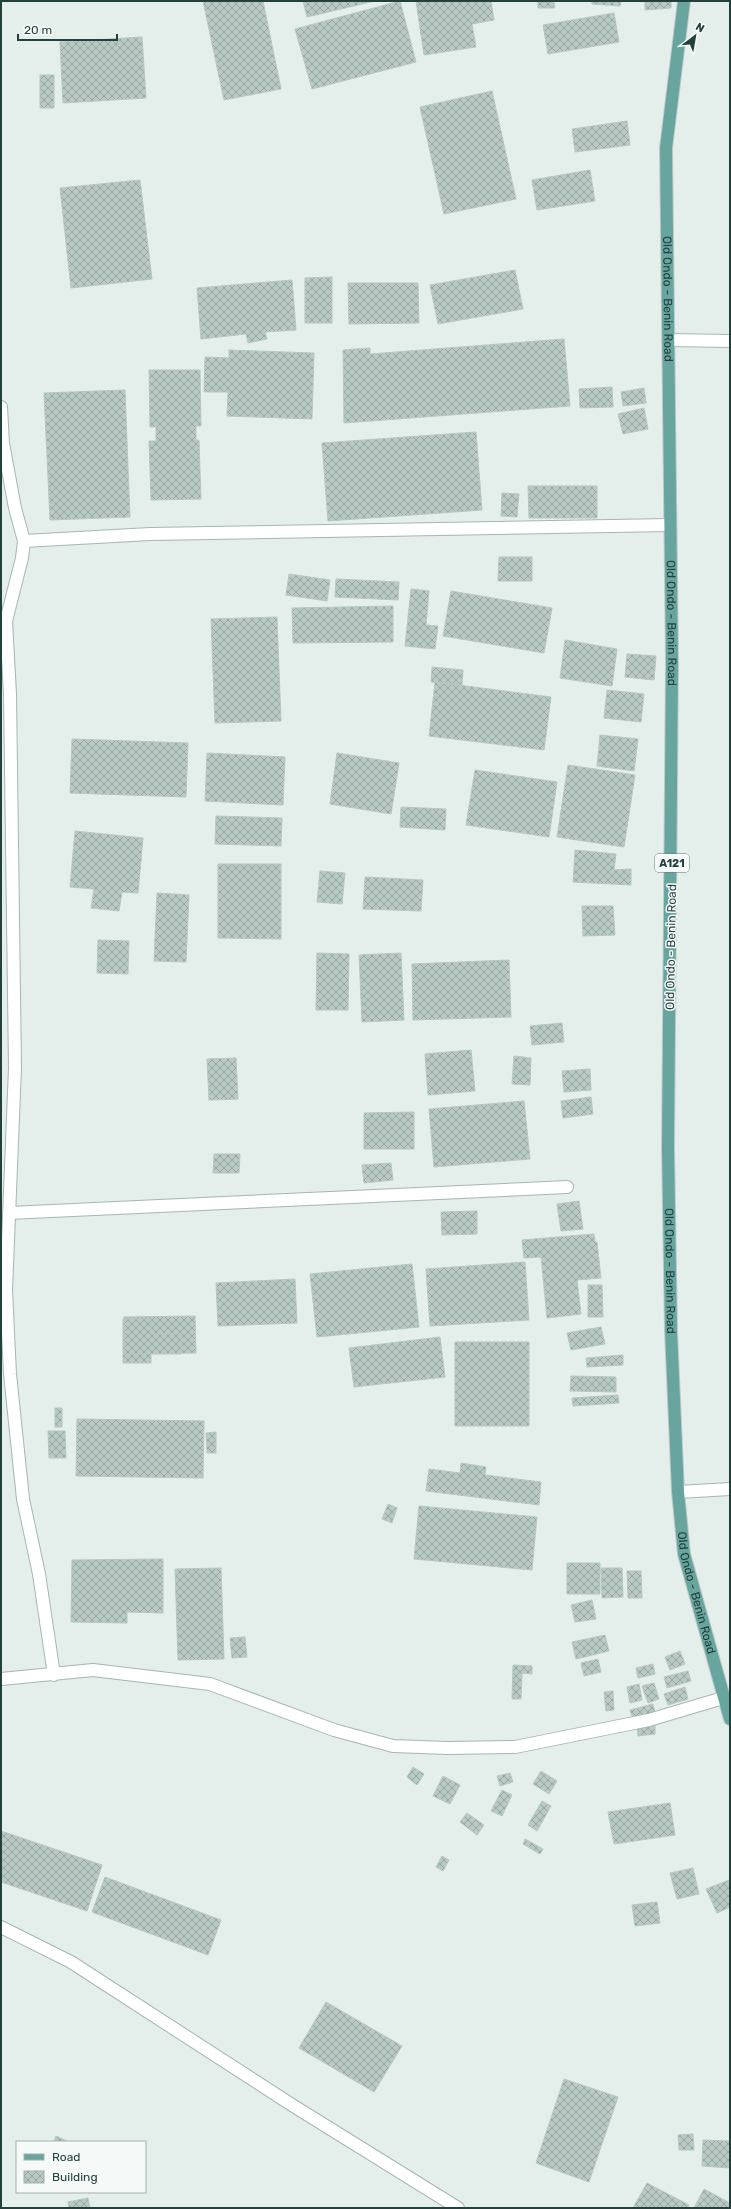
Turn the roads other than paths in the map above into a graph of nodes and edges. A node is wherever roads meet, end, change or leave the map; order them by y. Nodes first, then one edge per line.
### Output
1 (684, 1) edge
2 (668, 340) junction
3 (730, 341) edge
4 (1, 407) edge
5 (670, 525) junction
6 (24, 541) junction
7 (6, 843) edge
8 (566, 1188) dead end
9 (9, 1213) junction
10 (730, 1489) edge
11 (678, 1492) junction
12 (54, 1675) junction
13 (1, 1679) edge
14 (723, 1698) junction
15 (730, 1719) edge
16 (1, 1927) edge
17 (458, 2208) edge

1 - 2 main road, Old Ondo - Benin Road / A121
2 - 3 street
2 - 5 main road, Old Ondo - Benin Road / A121
4 - 6 street
5 - 6 street
5 - 11 main road, Old Ondo - Benin Road / A121
6 - 7 street
7 - 9 street
8 - 9 street
9 - 12 street
10 - 11 street
11 - 14 main road, Old Ondo - Benin Road / A121
12 - 13 street
12 - 14 street
14 - 15 main road, Old Ondo - Benin Road / A121
16 - 17 street

